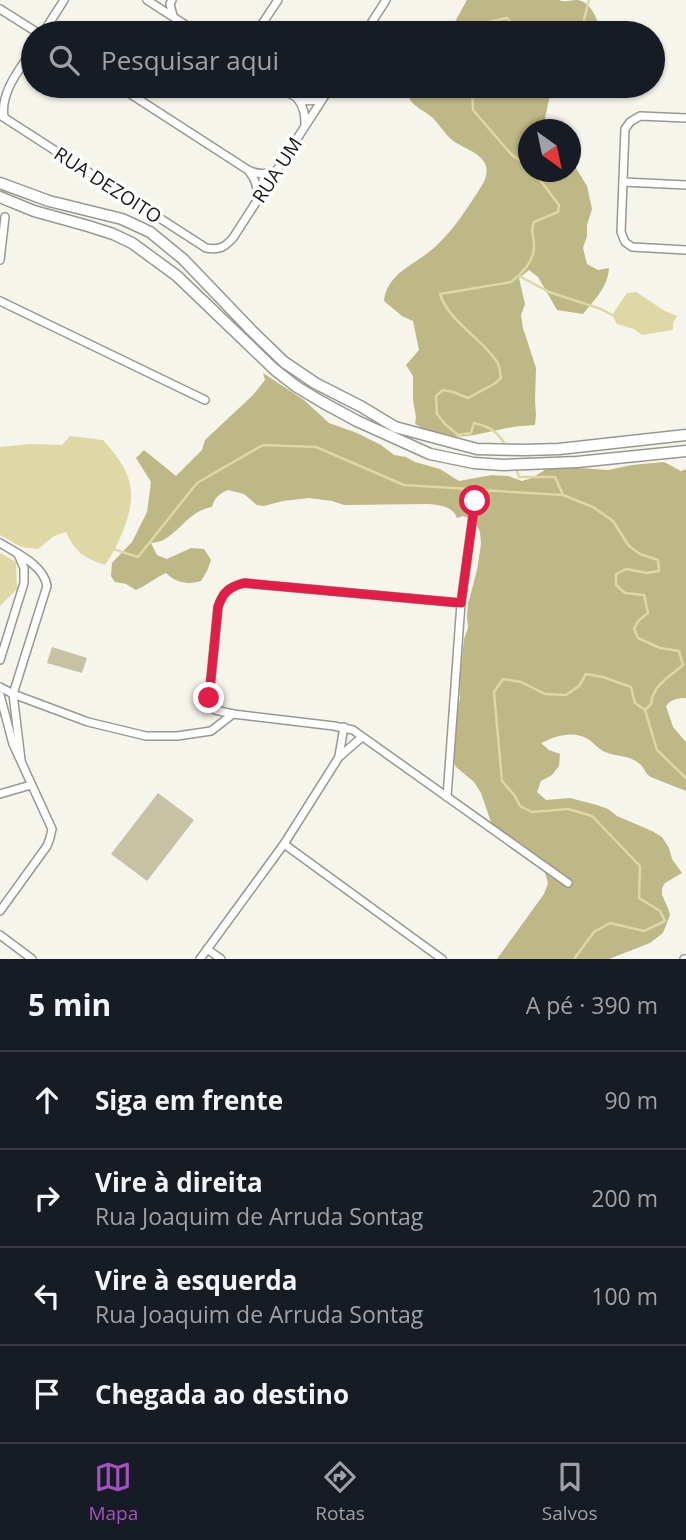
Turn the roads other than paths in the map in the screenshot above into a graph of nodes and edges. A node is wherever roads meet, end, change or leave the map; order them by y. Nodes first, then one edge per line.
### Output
1 (64, 0) edge
2 (170, 0) edge
3 (278, 0) edge
4 (386, 0) edge
5 (151, 2) edge
6 (0, 9) edge
7 (173, 17) junction
8 (51, 21) edge
9 (179, 21) edge
10 (264, 21) edge
11 (373, 21) edge
12 (21, 22) edge
13 (21, 68) edge
14 (10, 86) junction
15 (0, 94) edge
16 (137, 98) edge
17 (297, 98) edge
18 (298, 98) edge
19 (322, 98) edge
20 (323, 98) edge
21 (2, 116) edge
22 (686, 118) edge
23 (305, 127) junction
24 (248, 170) junction
25 (276, 171) junction
26 (623, 182) junction
27 (0, 183) edge
28 (686, 185) edge
29 (0, 197) edge
30 (258, 200) junction
31 (5, 216) dead end
32 (218, 250) joint
33 (686, 250) edge
34 (0, 260) edge
35 (0, 301) edge
36 (205, 400) dead end
37 (686, 435) edge
38 (686, 451) edge
39 (475, 501) dead end
40 (0, 543) edge
41 (18, 554) junction
42 (461, 603) junction
43 (2, 644) edge
44 (0, 660) edge
45 (0, 687) edge
46 (13, 694) junction
47 (0, 695) edge
48 (233, 714) junction
49 (344, 727) junction
50 (362, 737) junction
51 (339, 757) junction
52 (21, 760) junction
53 (31, 785) junction
54 (0, 794) edge
55 (447, 797) junction
56 (284, 844) junction
57 (568, 883) dead end
58 (0, 911) edge
59 (0, 935) edge
60 (207, 949) junction
61 (32, 959) edge
62 (200, 959) edge
63 (221, 959) edge
64 (442, 959) edge

1 - 8 street
2 - 5 street
2 - 7 street
3 - 10 street
4 - 11 street
5 - 7 street
6 - 12 street
7 - 9 street
13 - 14 street
14 - 15 street
14 - 21 street
16 - 24 street
17 - 23 street
18 - 19 street
20 - 23 street, RUA UM
21 - 32 street, RUA DEZOITO
22 - 26 street
23 - 25 street, RUA UM
24 - 25 street
24 - 30 street
25 - 30 street, RUA UM
26 - 28 street
26 - 33 street
27 - 37 main road
29 - 38 main road
30 - 32 street, RUA UM
31 - 34 street
35 - 36 street
39 - 42 street
40 - 41 street
41 - 43 street
41 - 46 street
42 - 48 street
42 - 55 street
43 - 44 street
45 - 46 street
46 - 48 street
46 - 52 street
47 - 52 street
48 - 49 street
49 - 50 street
49 - 51 street
50 - 51 street
50 - 55 street
51 - 56 street
52 - 53 street
53 - 54 street
53 - 58 street
55 - 57 street
56 - 60 street
56 - 64 street
59 - 61 street
60 - 62 street
60 - 63 street

